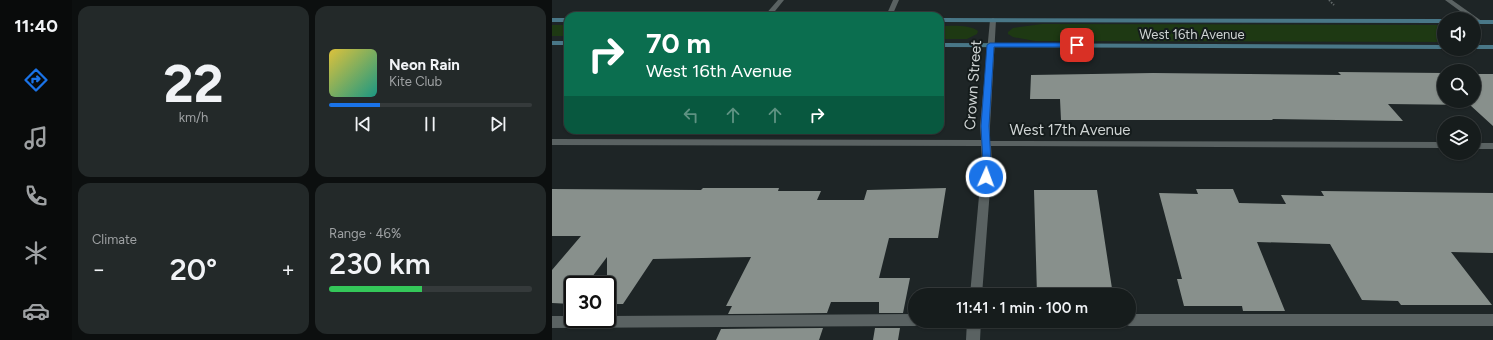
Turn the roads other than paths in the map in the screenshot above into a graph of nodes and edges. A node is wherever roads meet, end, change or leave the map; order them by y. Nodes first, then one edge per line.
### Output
1 (781, 0) edge
2 (896, 0) edge
3 (1448, 0) edge
4 (770, 12) edge
5 (891, 12) edge
6 (1464, 12) edge
7 (552, 20) edge
8 (564, 20) edge
9 (944, 20) edge
10 (993, 20) junction
11 (1437, 21) edge
12 (1481, 22) edge
13 (1493, 22) edge
14 (552, 43) edge
15 (564, 43) edge
16 (944, 44) edge
17 (990, 45) junction
18 (1437, 47) edge
19 (1481, 47) edge
20 (1493, 47) edge
21 (552, 142) edge
22 (986, 144) junction
23 (1437, 145) edge
24 (1481, 146) edge
25 (1493, 146) edge
26 (977, 288) edge
27 (908, 320) edge
28 (1136, 320) edge
29 (1493, 320) edge
30 (552, 322) edge
31 (974, 328) edge
32 (973, 340) edge

1 - 4 street
2 - 5 street
3 - 6 street
7 - 8 main road
9 - 10 main road, West 16th Avenue
10 - 11 main road, West 16th Avenue
10 - 17 street, Crown Street
12 - 13 main road
14 - 15 main road
16 - 17 main road, West 16th Avenue
17 - 18 main road, West 16th Avenue
17 - 22 street, Crown Street
19 - 20 main road
21 - 22 street, West 17th Avenue
22 - 23 street, West 17th Avenue
22 - 26 street, Crown Street
24 - 25 street
27 - 30 street
28 - 29 street
31 - 32 street

